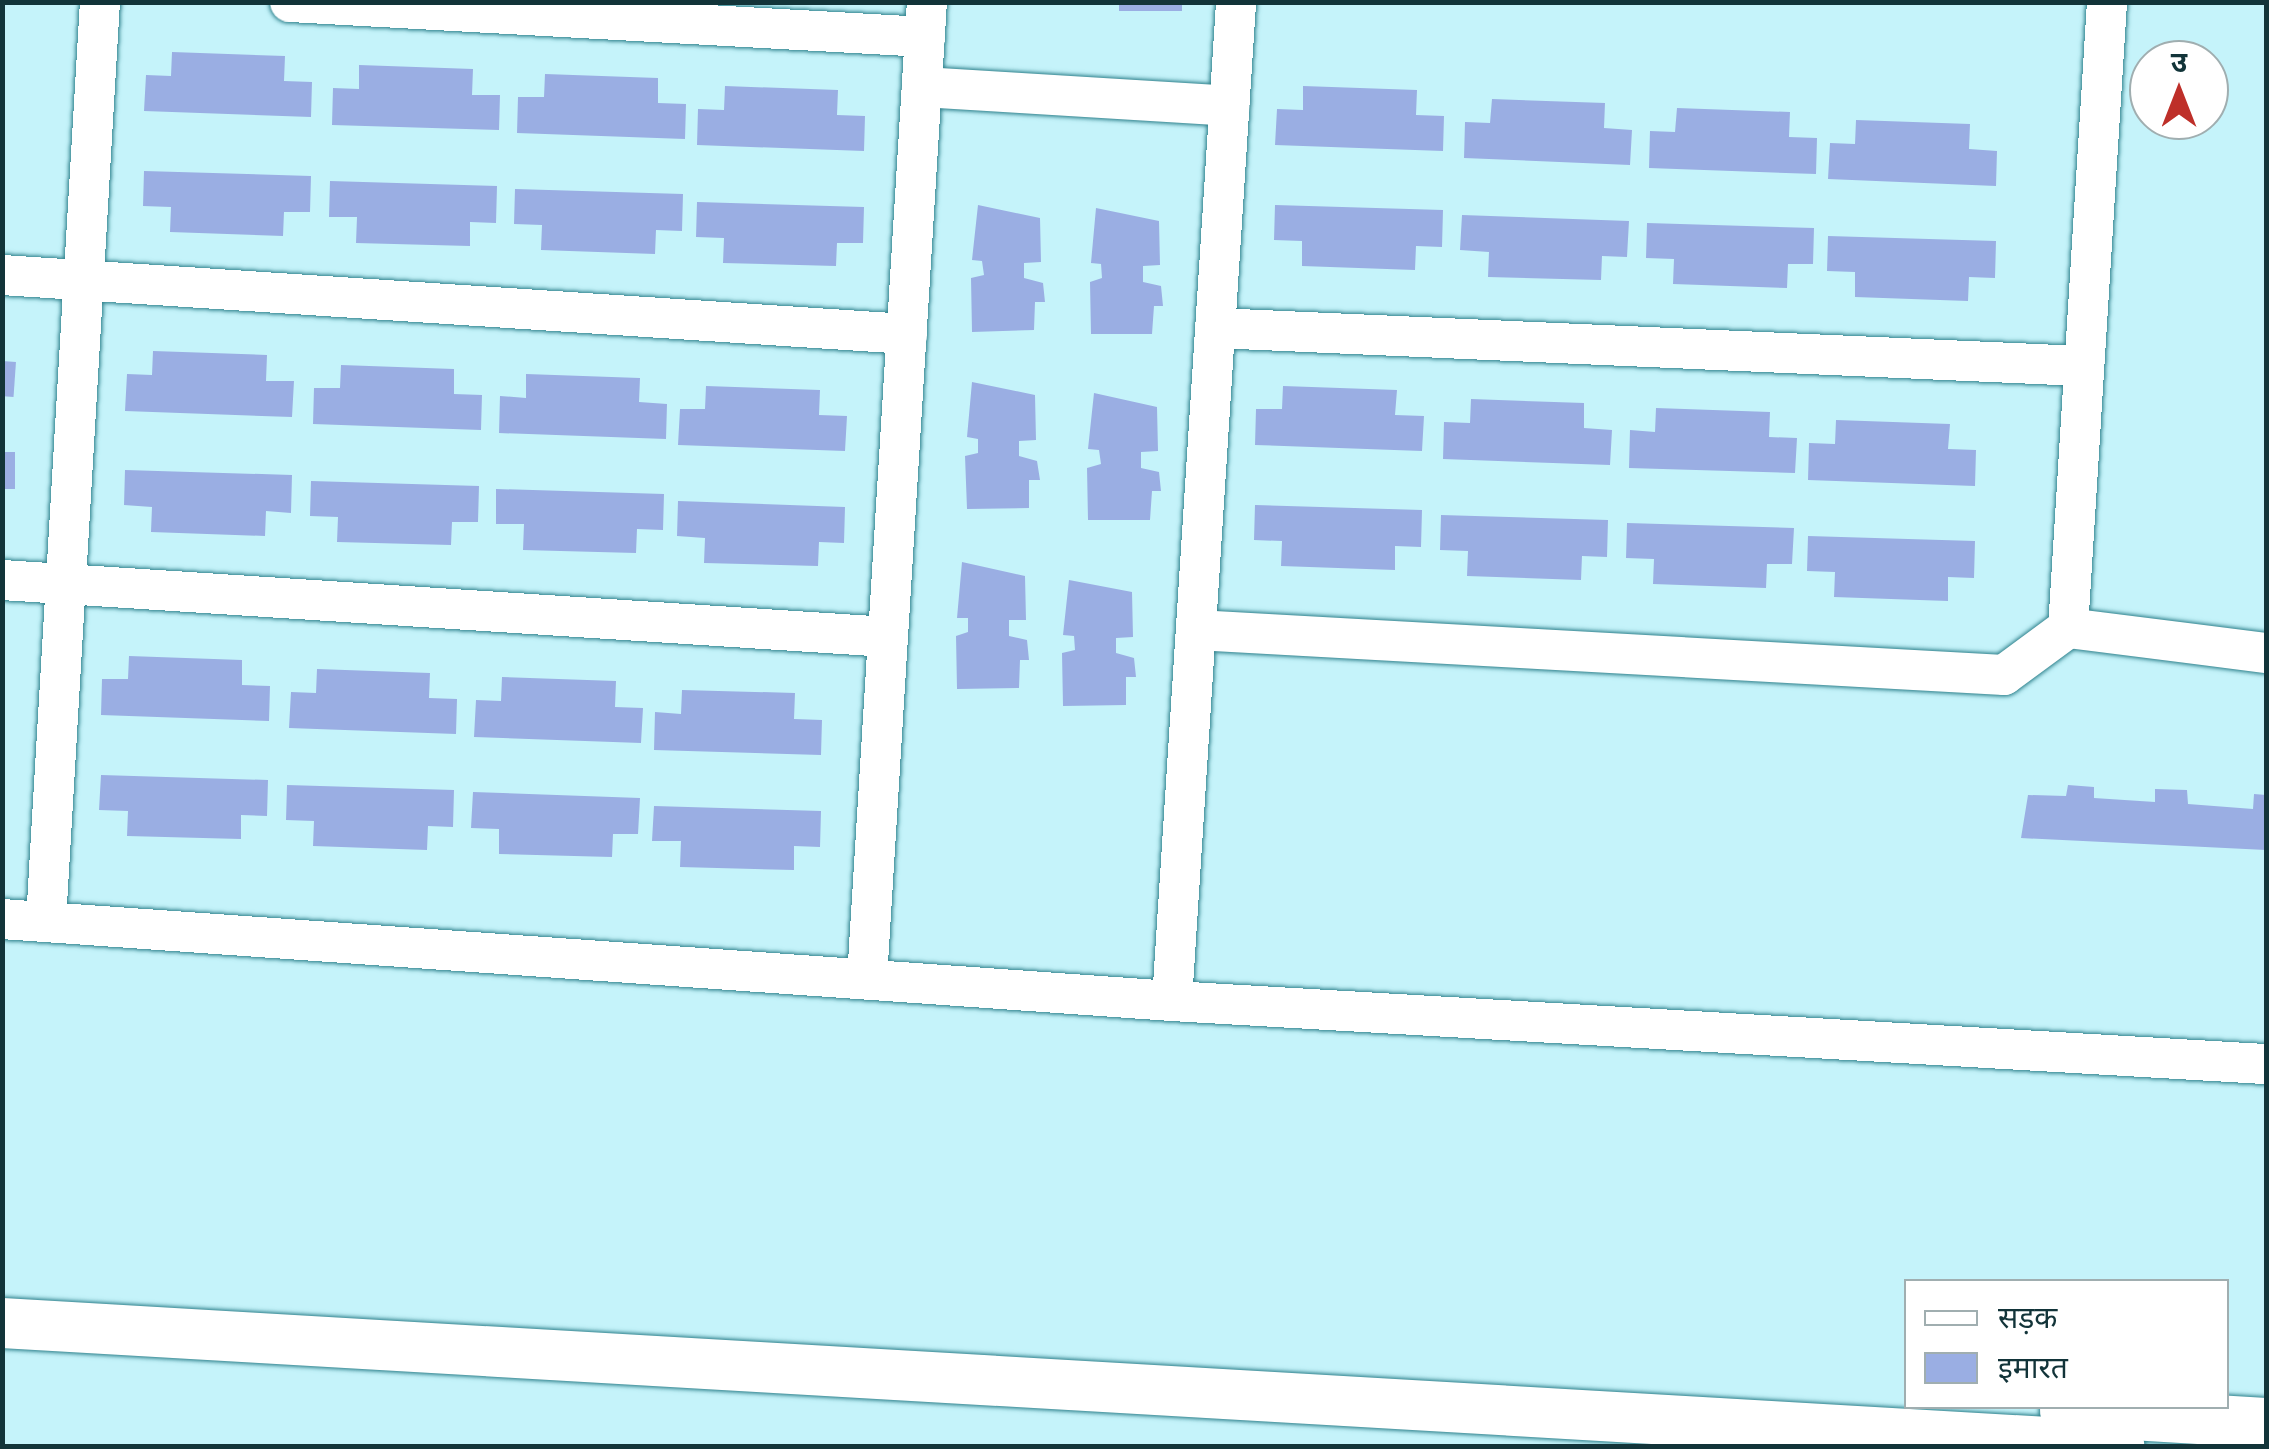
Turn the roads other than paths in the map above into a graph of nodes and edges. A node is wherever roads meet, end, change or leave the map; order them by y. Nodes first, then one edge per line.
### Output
1 (100, 2) edge
2 (290, 2) edge
3 (1236, 2) edge
4 (2107, 2) edge
5 (926, 20) edge
6 (922, 87) junction
7 (1229, 106) junction
8 (2, 275) edge
9 (84, 280) junction
10 (1215, 328) junction
11 (907, 334) junction
12 (2083, 366) junction
13 (2, 580) edge
14 (66, 583) junction
15 (2068, 628) junction
16 (1196, 630) junction
17 (888, 636) junction
18 (2266, 653) edge
19 (2, 919) edge
20 (46, 921) junction
21 (867, 979) junction
22 (1172, 1000) junction
23 (2266, 1064) edge
24 (2, 1292) edge
25 (2, 1323) edge
26 (1904, 1402) edge
27 (2035, 1409) edge
28 (2266, 1423) edge
29 (2119, 1446) edge

1 - 9 street
2 - 5 street
3 - 7 street
4 - 12 street
5 - 6 street
6 - 7 street
6 - 11 street
7 - 10 street
8 - 9 street
9 - 11 street
9 - 14 street
10 - 12 street
10 - 16 street
11 - 17 street
12 - 15 street
13 - 14 street
14 - 17 street
14 - 20 street
15 - 16 street
15 - 18 street
16 - 22 street
17 - 21 street
19 - 20 street
20 - 21 street
21 - 22 street
22 - 23 street
24 - 26 street
25 - 29 street
27 - 28 street

